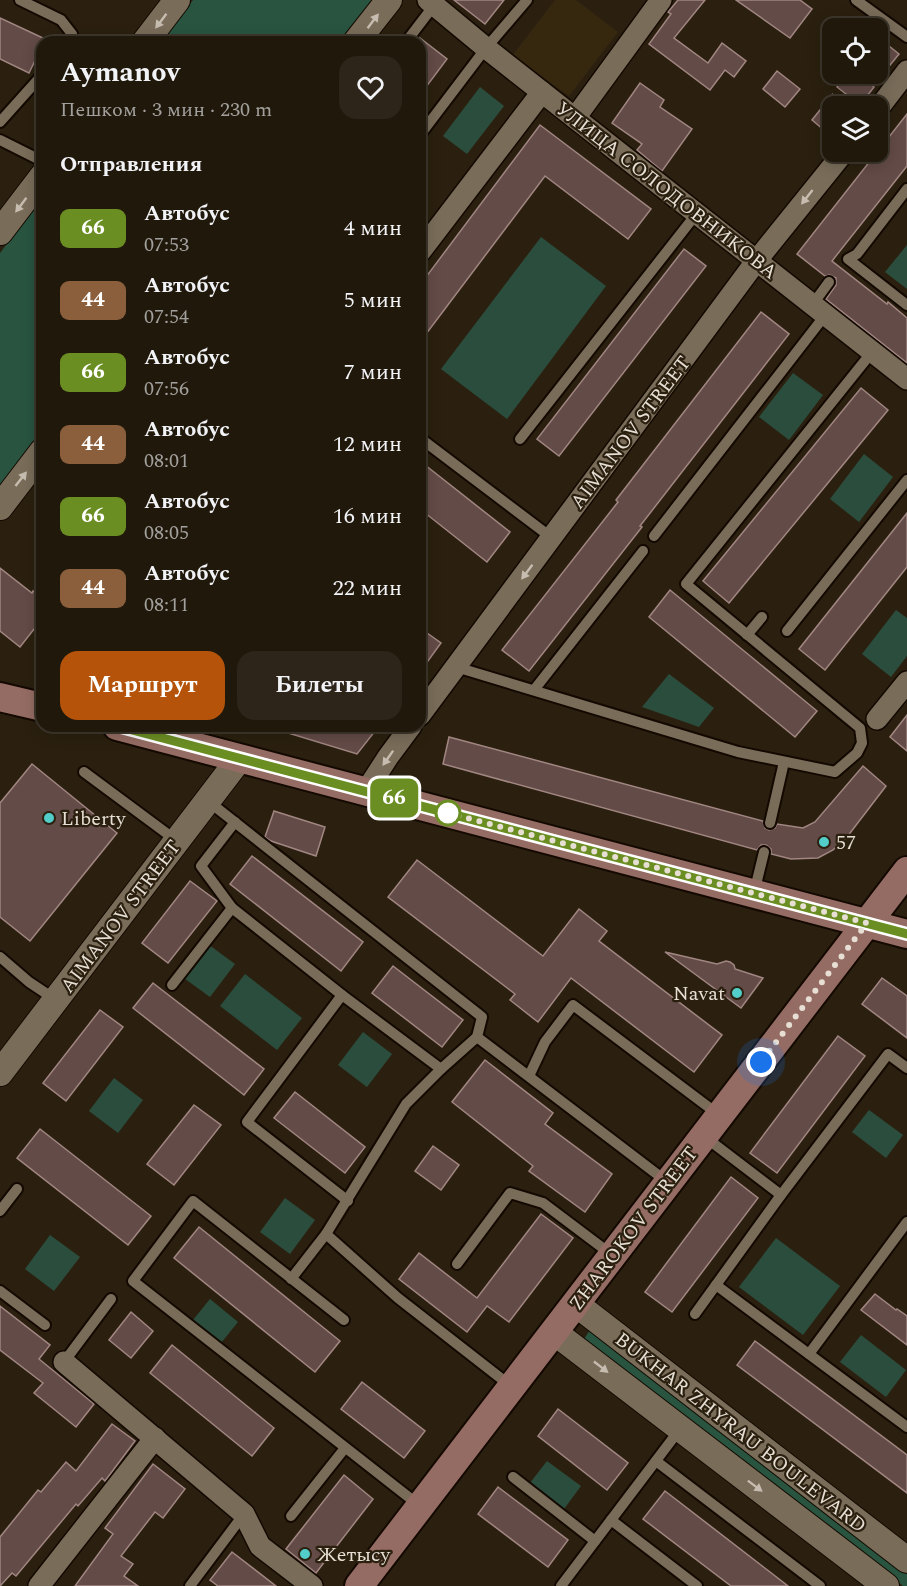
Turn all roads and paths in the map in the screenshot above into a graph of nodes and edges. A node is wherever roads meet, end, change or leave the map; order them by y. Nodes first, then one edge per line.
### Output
1 (20, 0) edge
2 (177, 0) edge
3 (388, 0) edge
4 (527, 0) edge
5 (661, 0) edge
6 (856, 0) edge
7 (433, 2) edge
8 (71, 36) edge
9 (150, 36) edge
10 (361, 36) edge
11 (410, 36) edge
12 (907, 37) edge
13 (486, 48) junction
14 (907, 71) edge
15 (36, 82) edge
16 (542, 92) junction
17 (888, 96) edge
18 (575, 118) junction
19 (0, 122) edge
20 (426, 127) edge
21 (0, 140) edge
22 (36, 158) edge
23 (836, 162) edge
24 (36, 185) edge
25 (907, 189) edge
26 (697, 213) junction
27 (0, 232) edge
28 (426, 244) edge
29 (757, 261) junction
30 (829, 282) dead end
31 (907, 305) edge
32 (819, 309) junction
33 (872, 352) junction
34 (907, 379) edge
35 (520, 439) dead end
36 (426, 443) edge
37 (36, 460) edge
38 (907, 480) edge
39 (0, 507) edge
40 (654, 536) dead end
41 (552, 538) junction
42 (643, 551) dead end
43 (762, 616) dead end
44 (787, 631) dead end
45 (747, 635) junction
46 (456, 667) junction
47 (907, 682) edge
48 (534, 690) junction
49 (0, 697) edge
50 (36, 706) edge
51 (426, 707) edge
52 (877, 719) dead end
53 (141, 732) edge
54 (407, 732) edge
55 (240, 758) junction
56 (784, 762) junction
57 (84, 772) dead end
58 (366, 791) junction
59 (207, 801) junction
60 (235, 822) junction
61 (770, 823) dead end
62 (177, 841) junction
63 (764, 852) dead end
64 (907, 871) edge
65 (754, 893) junction
66 (232, 908) junction
67 (867, 923) junction
68 (907, 934) edge
69 (0, 957) edge
70 (172, 985) dead end
71 (342, 995) junction
72 (56, 1000) junction
73 (477, 1038) junction
74 (907, 1068) edge
75 (441, 1069) junction
76 (0, 1073) edge
77 (529, 1076) junction
78 (711, 1126) junction
79 (668, 1182) junction
80 (17, 1189) dead end
81 (781, 1195) junction
82 (348, 1201) junction
83 (0, 1211) edge
84 (907, 1222) edge
85 (326, 1234) junction
86 (612, 1255) junction
87 (457, 1264) dead end
88 (291, 1279) junction
89 (716, 1285) junction
90 (0, 1291) edge
91 (111, 1299) dead end
92 (576, 1304) junction
93 (695, 1314) dead end
94 (344, 1320) dead end
95 (45, 1325) dead end
96 (554, 1332) junction
97 (809, 1354) junction
98 (64, 1362) joint
99 (512, 1387) junction
100 (907, 1427) edge
101 (680, 1429) junction
102 (155, 1438) junction
103 (345, 1448) junction
104 (656, 1461) junction
105 (513, 1477) dead end
106 (421, 1507) junction
107 (244, 1514) junction
108 (291, 1516) dead end
109 (611, 1520) junction
110 (596, 1541) junction
111 (907, 1560) edge
112 (39, 1586) edge
113 (190, 1586) edge
114 (312, 1586) edge
115 (359, 1586) edge
116 (561, 1586) edge
117 (697, 1586) edge
118 (820, 1586) edge
119 (886, 1586) edge

1 - 8 lane
2 -> 9 street
10 -> 3 street
4 - 13 lane
5 - 18 street
6 - 12 lane
7 - 11 lane
7 - 13 street, УЛИЦА СОЛОДОВНИКОВА
13 - 16 street, УЛИЦА СОЛОДОВНИКОВА
13 - 20 lane
14 - 17 street
15 - 19 lane
16 - 18 street, УЛИЦА СОЛОДОВНИКОВА
16 - 28 street
18 - 26 street, УЛИЦА СОЛОДОВНИКОВА
21 - 22 lane
23 -> 29 street, AIMANOV STREET
24 -> 27 street
25 - 31 lane
26 - 29 street, УЛИЦА СОЛОДОВНИКОВА
26 - 35 lane
29 - 32 street, УЛИЦА СОЛОДОВНИКОВА
29 - 41 street, AIMANOV STREET
30 - 32 lane
32 - 33 street, УЛИЦА СОЛОДОВНИКОВА
32 - 40 lane
33 - 34 street, УЛИЦА СОЛОДОВНИКОВА
33 - 45 lane
36 - 41 lane
39 -> 37 street
38 - 44 lane
41 -> 46 street, AIMANOV STREET
42 - 48 lane
43 - 45 lane
45 - 56 lane
46 - 48 lane
46 - 51 street, AIMANOV STREET
47 - 52 street
48 - 56 lane
49 - 50 main road
53 - 55 main road
54 -> 58 street
55 - 58 main road
55 - 59 street, AIMANOV STREET
56 - 61 lane
57 - 62 lane
58 - 65 main road
59 - 60 lane
59 - 62 street, AIMANOV STREET
60 - 66 lane
60 - 73 lane
62 - 72 street, AIMANOV STREET
63 - 65 lane
64 - 67 main road, ZHAROKOV STREET
65 - 67 main road
66 - 70 lane
66 - 71 lane
67 - 68 main road
67 - 78 main road, ZHAROKOV STREET
69 - 72 lane
71 - 75 lane
71 - 82 lane
72 - 76 street, AIMANOV STREET
73 - 75 lane
73 - 77 lane
74 - 81 lane
75 - 82 lane
77 - 78 lane
77 - 79 lane
78 - 79 main road, ZHAROKOV STREET
78 - 81 lane
79 - 86 main road, ZHAROKOV STREET
80 - 83 lane
81 - 89 lane
82 - 85 lane
84 - 97 lane
85 - 88 lane
85 - 99 lane
86 - 87 lane
86 - 92 main road, ZHAROKOV STREET
88 - 94 lane
88 - 103 lane
89 - 93 lane
89 - 97 lane
90 - 95 lane
91 - 98 lane
92 - 96 main road, ZHAROKOV STREET
92 - 111 street, BUKHAR ZHYRAU BOULEVARD
96 - 99 main road, ZHAROKOV STREET
96 -> 101 street, BUKHAR ZHYRAU BOULEVARD
97 - 100 lane
98 - 102 street
99 - 106 main road, ZHAROKOV STREET
101 - 104 lane
101 -> 119 street, BUKHAR ZHYRAU BOULEVARD
102 - 107 street
102 - 112 street
103 - 106 lane
103 - 108 lane
104 - 109 lane
104 - 118 lane
105 - 110 lane
106 - 115 main road, ZHAROKOV STREET
107 - 113 lane
107 - 114 street
109 - 110 lane
109 - 117 lane
110 - 116 lane

